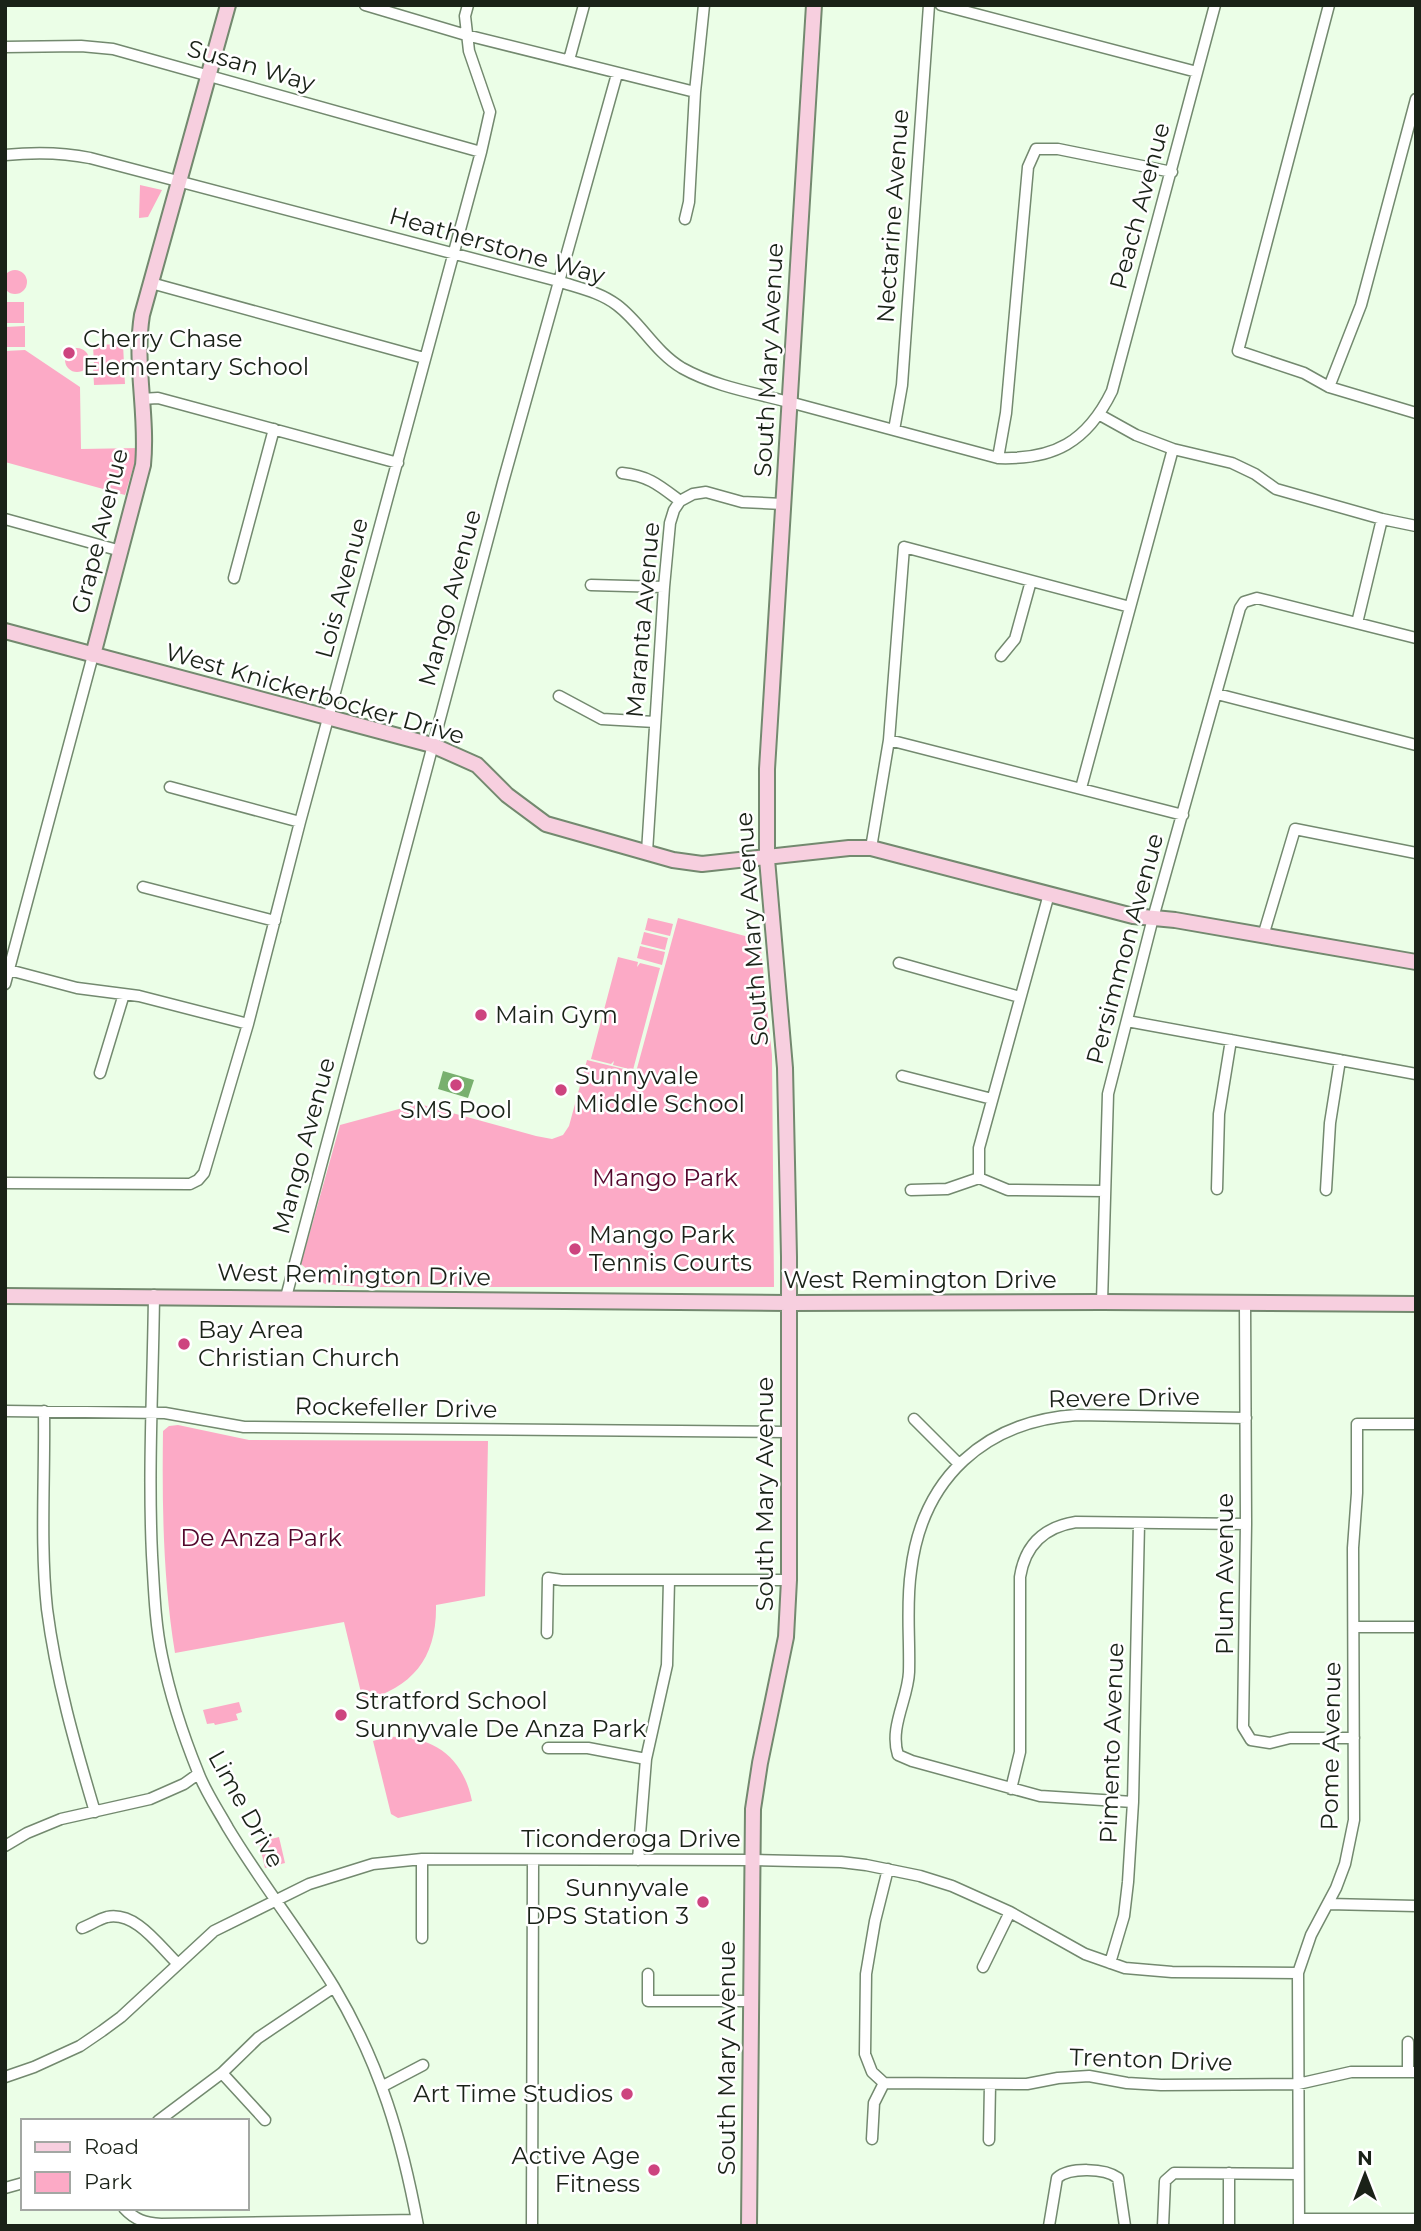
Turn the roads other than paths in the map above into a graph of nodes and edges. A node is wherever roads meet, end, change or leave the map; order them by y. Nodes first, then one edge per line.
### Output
1 (228, 5) edge
2 (365, 5) edge
3 (468, 5) edge
4 (584, 5) edge
5 (704, 5) edge
6 (814, 5) edge
7 (929, 5) edge
8 (941, 5) edge
9 (1214, 5) edge
10 (1329, 5) edge
11 (466, 34) junction
12 (5, 47) edge
13 (569, 60) junction
14 (1197, 72) junction
15 (617, 74) junction
16 (207, 76) junction
17 (695, 92) junction
18 (1416, 99) edge
19 (481, 152) junction
20 (5, 155) edge
21 (1172, 172) junction
22 (178, 180) junction
23 (685, 219) dead end
24 (455, 254) junction
25 (558, 281) junction
26 (151, 283) junction
27 (424, 358) junction
28 (1329, 387) junction
29 (141, 399) junction
30 (789, 402) junction
31 (1416, 413) edge
32 (1101, 415) junction
33 (274, 429) junction
34 (894, 430) junction
35 (1173, 449) junction
36 (998, 458) junction
37 (398, 463) junction
38 (622, 473) dead end
39 (680, 501) junction
40 (783, 505) junction
41 (5, 519) edge
42 (1382, 519) junction
43 (1416, 526) edge
44 (121, 551) junction
45 (234, 578) dead end
46 (1031, 581) junction
47 (591, 585) dead end
48 (664, 587) junction
49 (1130, 607) junction
50 (1357, 624) junction
51 (5, 631) edge
52 (1416, 638) edge
53 (93, 655) junction
54 (1001, 656) dead end
55 (1217, 694) junction
56 (559, 696) dead end
57 (329, 717) junction
58 (655, 722) junction
59 (889, 740) junction
60 (1416, 744) edge
61 (432, 745) junction
62 (170, 788) dead end
63 (1081, 788) junction
64 (1183, 815) junction
65 (300, 822) junction
66 (871, 848) junction
67 (647, 852) junction
68 (1416, 853) edge
69 (767, 859) junction
70 (143, 887) dead end
71 (1049, 894) junction
72 (1153, 918) junction
73 (275, 921) junction
74 (1263, 936) junction
75 (899, 962) dead end
76 (1416, 962) edge
77 (7, 970) edge
78 (5, 984) edge
79 (124, 994) junction
80 (1020, 997) junction
81 (1127, 1021) junction
82 (248, 1024) junction
83 (1231, 1040) junction
84 (1340, 1060) junction
85 (100, 1073) dead end
86 (1416, 1074) edge
87 (902, 1076) dead end
88 (992, 1099) junction
89 (979, 1178) junction
90 (5, 1183) edge
91 (911, 1189) dead end
92 (1217, 1189) dead end
93 (1326, 1190) dead end
94 (1105, 1191) junction
95 (5, 1296) edge
96 (154, 1296) junction
97 (286, 1297) junction
98 (1102, 1301) junction
99 (788, 1303) junction
100 (1245, 1303) junction
101 (1416, 1304) edge
102 (5, 1411) edge
103 (44, 1411) junction
104 (152, 1413) junction
105 (1246, 1418) junction
106 (914, 1419) dead end
107 (1416, 1424) edge
108 (788, 1432) junction
109 (959, 1464) junction
110 (1139, 1523) junction
111 (1246, 1524) junction
112 (669, 1580) junction
113 (789, 1580) junction
114 (1354, 1627) junction
115 (1416, 1627) edge
116 (547, 1633) dead end
117 (1354, 1738) junction
118 (548, 1748) dead end
119 (646, 1759) junction
120 (198, 1774) junction
121 (1011, 1789) junction
122 (1133, 1802) junction
123 (95, 1812) junction
124 (5, 1846) edge
125 (422, 1859) junction
126 (533, 1860) junction
127 (638, 1860) junction
128 (752, 1860) junction
129 (888, 1869) junction
130 (275, 1900) junction
131 (1328, 1904) junction
132 (1416, 1906) edge
133 (1010, 1912) junction
134 (82, 1928) dead end
135 (422, 1938) dead end
136 (1110, 1963) junction
137 (177, 1964) junction
138 (983, 1967) dead end
139 (1298, 1973) junction
140 (648, 1974) dead end
141 (334, 1987) junction
142 (750, 2001) junction
143 (1408, 2042) dead end
144 (423, 2065) dead end
145 (222, 2073) junction
146 (1412, 2073) edge
147 (5, 2077) edge
148 (884, 2083) junction
149 (990, 2084) junction
150 (1298, 2084) junction
151 (383, 2086) junction
152 (161, 2119) edge
153 (265, 2120) dead end
154 (872, 2139) dead end
155 (989, 2140) dead end
156 (1229, 2173) junction
157 (1298, 2174) junction
158 (126, 2210) edge
159 (1415, 2219) edge
160 (1298, 2222) edge
161 (417, 2223) edge
162 (532, 2226) edge
163 (749, 2226) edge
164 (1049, 2226) edge
165 (1125, 2226) edge
166 (1164, 2226) edge
167 (1228, 2226) edge

1 - 16 street, Grape Avenue
2 - 11 street
3 - 11 street, Lois Avenue
4 - 13 street
5 - 17 street
6 - 30 street, South Mary Avenue
7 - 34 street, Nectarine Avenue
8 - 14 street
9 - 14 street, Peach Avenue
10 - 28 street
11 - 13 street
11 - 19 street, Lois Avenue
12 - 16 street, Susan Way
13 - 15 street
14 - 21 street, Peach Avenue
15 - 17 street
15 - 25 street, Mango Avenue
16 - 19 street, Susan Way
16 - 22 street, Grape Avenue
17 - 23 street
18 - 28 street
19 - 24 street, Lois Avenue
20 - 22 street, Heatherstone Way
21 - 32 street, Peach Avenue
21 - 36 street
22 - 24 street, Heatherstone Way
22 - 26 street, Grape Avenue
24 - 25 street, Heatherstone Way
24 - 27 street, Lois Avenue
25 - 30 street, Heatherstone Way
25 - 61 street, Mango Avenue
26 - 27 street
26 - 29 street, Grape Avenue
27 - 37 street, Lois Avenue
28 - 31 street
29 - 33 street
29 - 44 street, Grape Avenue
30 - 34 street, Heatherstone Way
30 - 40 street, South Mary Avenue
32 - 35 street
32 - 36 street, Heatherstone Way
33 - 37 street
33 - 45 street
34 - 36 street, Heatherstone Way
35 - 42 street
35 - 49 street
37 - 57 street, Lois Avenue
38 - 39 street
39 - 40 street, Maranta Avenue
39 - 48 street, Maranta Avenue
40 - 69 street, South Mary Avenue
41 - 44 street
42 - 43 street
42 - 50 street
44 - 53 street, Grape Avenue
46 - 49 street
46 - 54 street
46 - 59 street
47 - 48 street
48 - 58 street, Maranta Avenue
49 - 63 street
50 - 52 street
50 - 55 street, Persimmon Avenue
51 - 53 street, West Knickerbocker Drive
53 - 57 street, West Knickerbocker Drive
53 - 77 street, Grape Avenue
55 - 60 street
55 - 64 street, Persimmon Avenue
56 - 58 street
57 - 61 street, West Knickerbocker Drive
57 - 65 street, Lois Avenue
58 - 67 street, Maranta Avenue
59 - 63 street
59 - 66 street
61 - 67 street, West Knickerbocker Drive
61 - 97 street, Mango Avenue
62 - 65 street
63 - 64 street
64 - 72 street, Persimmon Avenue
65 - 73 street, Lois Avenue
66 - 69 street, West Knickerbocker Drive
66 - 71 street, West Knickerbocker Drive
67 - 69 street, West Knickerbocker Drive
68 - 74 street
69 - 99 street, South Mary Avenue
70 - 73 street
71 - 72 street, West Knickerbocker Drive
71 - 80 street
72 - 74 street, West Knickerbocker Drive
72 - 81 street, Persimmon Avenue
73 - 82 street, Lois Avenue
74 - 76 street, West Knickerbocker Drive
75 - 80 street
77 - 78 street, Grape Avenue
77 - 79 street
79 - 82 street
79 - 85 street
80 - 88 street
81 - 83 street
81 - 94 street, Persimmon Avenue
82 - 90 street, Lois Avenue
83 - 84 street
83 - 92 street
84 - 86 street
84 - 93 street
87 - 88 street
88 - 89 street
89 - 91 street
89 - 94 street
94 - 98 street, Persimmon Avenue
95 - 96 street, West Remington Drive
96 - 97 street, West Remington Drive
96 - 104 street, Lime Drive
97 - 99 street, West Remington Drive
98 - 99 street, West Remington Drive
98 - 100 street, West Remington Drive
99 - 108 street, South Mary Avenue
100 - 101 street, West Remington Drive
100 - 105 street, Plum Avenue
102 - 103 street, Rockefeller Drive
103 - 104 street, Rockefeller Drive
103 - 123 street
104 - 108 street, Rockefeller Drive
104 - 120 street, Lime Drive
105 - 109 street, Revere Drive
105 - 111 street, Plum Avenue
106 - 109 street
107 - 114 street, Pome Avenue
108 - 113 street, South Mary Avenue
109 - 121 street, Revere Drive
110 - 111 street
110 - 121 street
110 - 122 street, Pimento Avenue
111 - 117 street, Plum Avenue
112 - 113 street
112 - 116 street
112 - 119 street
113 - 128 street, South Mary Avenue
114 - 115 street
114 - 117 street, Pome Avenue
117 - 131 street, Pome Avenue
118 - 119 street
119 - 127 street
120 - 123 street
120 - 130 street, Lime Drive
121 - 122 street
122 - 136 street, Pimento Avenue
123 - 124 street
125 - 126 street, Ticonderoga Drive
125 - 130 street, Ticonderoga Drive
125 - 135 street
126 - 127 street, Ticonderoga Drive
126 - 162 street
127 - 128 street, Ticonderoga Drive
128 - 129 street, Ticonderoga Drive
128 - 142 street, South Mary Avenue
129 - 133 street, Ticonderoga Drive
129 - 148 street
130 - 137 street, Ticonderoga Drive
130 - 141 street, Lime Drive
131 - 132 street
131 - 139 street, Pome Avenue
133 - 136 street, Ticonderoga Drive
133 - 138 street
134 - 137 street
136 - 139 street, Ticonderoga Drive
137 - 147 street, Ticonderoga Drive
139 - 150 street, Pome Avenue
140 - 142 street
141 - 145 street
141 - 151 street, Lime Drive
142 - 163 street, South Mary Avenue
143 - 146 street
144 - 151 street
145 - 152 street
145 - 153 street
146 - 150 street, Trenton Drive
148 - 149 street, Trenton Drive
148 - 154 street
149 - 150 street, Trenton Drive
149 - 155 street
150 - 157 street, Pome Avenue
151 - 161 street, Lime Drive
156 - 157 street
156 - 166 street
156 - 167 street
157 - 160 street, Pome Avenue
158 - 161 street
159 - 160 street
164 - 165 street

